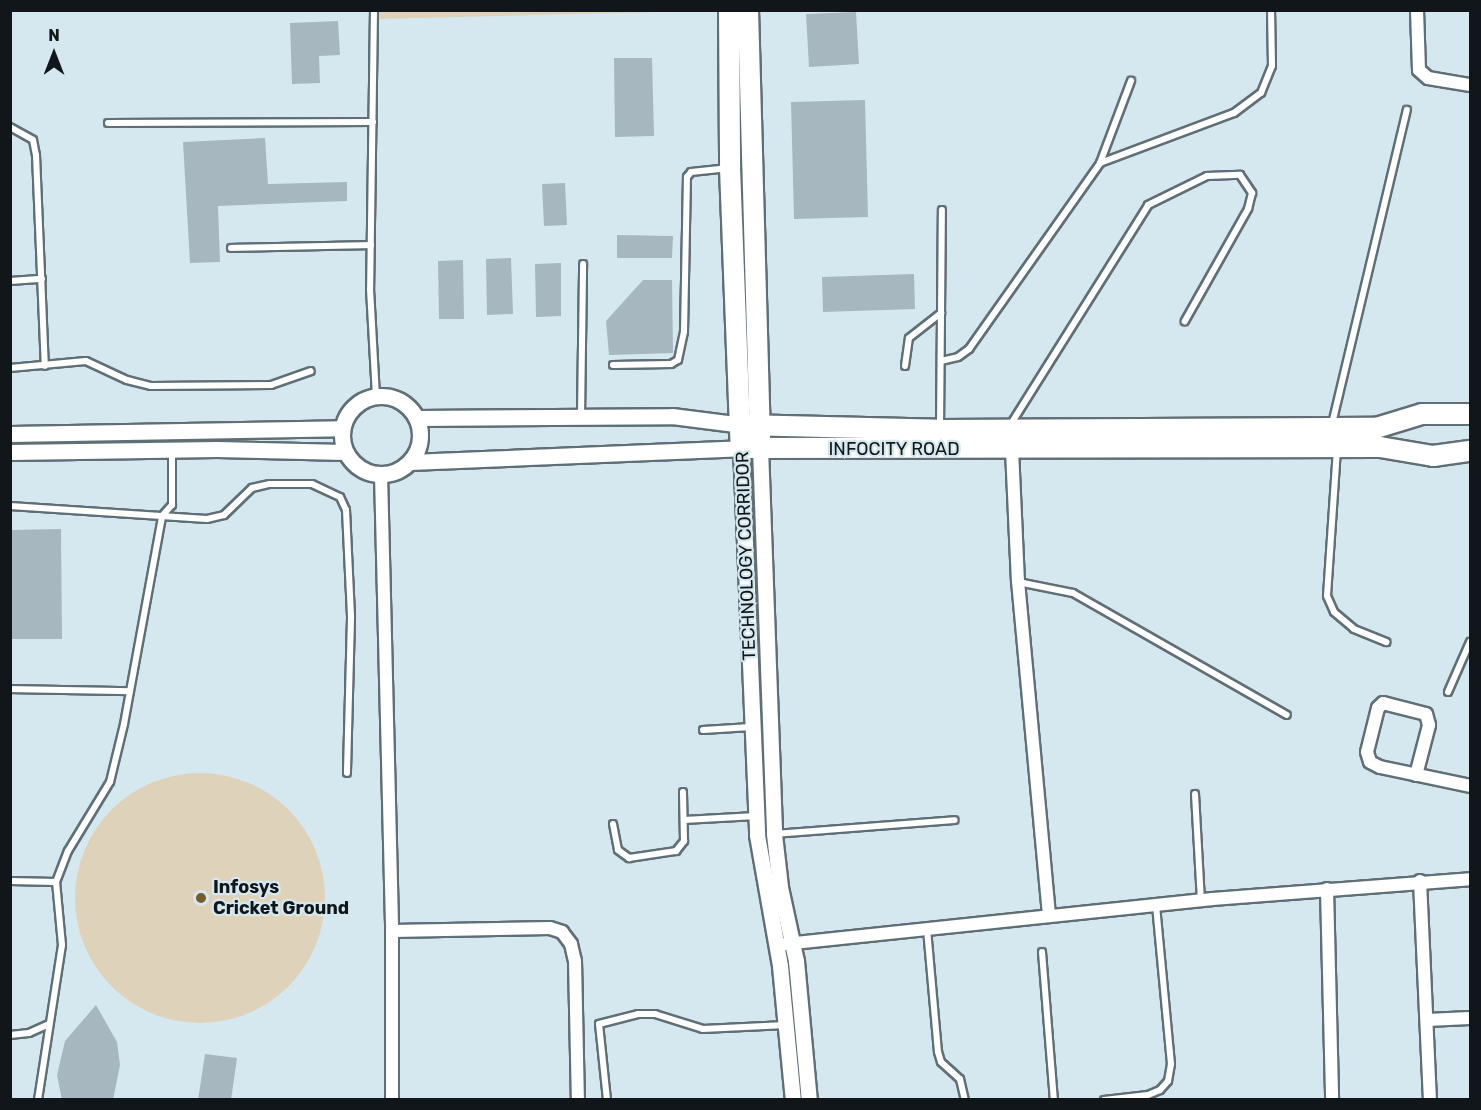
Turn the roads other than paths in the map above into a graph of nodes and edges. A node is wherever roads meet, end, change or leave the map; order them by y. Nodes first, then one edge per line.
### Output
1 (374, 10) edge
2 (729, 10) edge
3 (748, 10) edge
4 (1272, 10) edge
5 (1417, 10) edge
6 (1131, 81) dead end
7 (1470, 85) edge
8 (1407, 110) dead end
9 (373, 122) junction
10 (108, 123) dead end
11 (10, 127) edge
12 (1100, 163) junction
13 (730, 168) junction
14 (942, 210) dead end
15 (371, 245) junction
16 (231, 248) dead end
17 (583, 264) dead end
18 (42, 279) junction
19 (10, 281) edge
20 (941, 313) junction
21 (1185, 321) dead end
22 (940, 361) junction
23 (612, 365) dead end
24 (45, 366) junction
25 (905, 366) dead end
26 (10, 368) edge
27 (311, 371) dead end
28 (376, 396) junction
29 (1469, 411) edge
30 (580, 417) junction
31 (417, 418) junction
32 (751, 426) junction
33 (342, 428) junction
34 (1332, 428) junction
35 (1376, 428) junction
36 (940, 430) junction
37 (1007, 430) junction
38 (10, 434) edge
39 (1380, 447) junction
40 (751, 448) junction
41 (1337, 448) junction
42 (172, 450) junction
43 (1012, 450) junction
44 (1470, 451) edge
45 (10, 452) edge
46 (345, 452) junction
47 (410, 462) junction
48 (381, 474) junction
49 (10, 506) edge
50 (162, 516) junction
51 (1018, 581) junction
52 (1386, 642) dead end
53 (1470, 642) edge
54 (10, 689) edge
55 (130, 691) junction
56 (1448, 692) dead end
57 (1287, 715) dead end
58 (752, 727) junction
59 (703, 730) dead end
60 (347, 773) dead end
61 (1416, 775) junction
62 (1470, 786) edge
63 (683, 792) dead end
64 (1195, 794) dead end
65 (756, 816) junction
66 (684, 820) junction
67 (954, 820) dead end
68 (613, 824) dead end
69 (774, 834) junction
70 (1470, 879) edge
71 (1420, 881) junction
72 (10, 882) edge
73 (56, 882) junction
74 (1327, 889) junction
75 (1201, 900) junction
76 (1156, 905) junction
77 (1049, 916) junction
78 (927, 929) junction
79 (392, 931) junction
80 (792, 943) junction
81 (776, 945) junction
82 (1042, 952) dead end
83 (1470, 1018) edge
84 (1428, 1020) junction
85 (49, 1024) junction
86 (787, 1025) junction
87 (10, 1035) edge
88 (1148, 1097) edge
89 (38, 1100) edge
90 (392, 1100) edge
91 (578, 1100) edge
92 (607, 1100) edge
93 (793, 1100) edge
94 (808, 1100) edge
95 (965, 1100) edge
96 (1054, 1100) edge
97 (1104, 1100) edge
98 (1332, 1100) edge
99 (1430, 1100) edge

1 - 9 lane
2 - 13 main road, TECHNOLOGY CORRIDOR
3 - 32 main road
4 - 12 lane
5 - 7 street
6 - 12 lane
8 - 34 lane
9 - 10 lane
9 - 15 lane
11 - 18 lane
12 - 22 lane
13 - 23 lane
13 - 32 main road, TECHNOLOGY CORRIDOR
14 - 20 lane
15 - 16 lane
15 - 28 lane
17 - 30 lane
18 - 19 lane
18 - 24 lane
20 - 22 lane
20 - 25 lane
21 - 37 lane
22 - 36 lane
24 - 26 lane
24 - 27 lane
28 - 31 street
28 - 33 street
29 - 35 main road, INFOCITY ROAD
30 - 31 street, INFOCITY ROAD
30 - 32 street, INFOCITY ROAD
31 - 47 street
32 - 36 main road, INFOCITY ROAD
32 - 40 main road
33 - 38 street
33 - 46 street
34 - 35 main road, INFOCITY ROAD
34 - 37 main road, INFOCITY ROAD
35 - 39 main road
36 - 37 main road, INFOCITY ROAD
39 - 41 main road, INFOCITY ROAD
39 - 44 main road, INFOCITY ROAD
40 - 43 main road, INFOCITY ROAD
40 - 47 street, INFOCITY ROAD
40 - 58 street, TECHNOLOGY CORRIDOR
40 - 69 street
41 - 43 main road, INFOCITY ROAD
41 - 52 lane
42 - 45 street
42 - 46 street
42 - 50 lane
43 - 51 street
46 - 48 street
47 - 48 street
48 - 79 street
49 - 50 lane
50 - 55 lane
50 - 60 lane
51 - 57 lane
51 - 77 street
53 - 56 lane
54 - 55 lane
55 - 73 lane
58 - 59 lane
58 - 65 street, TECHNOLOGY CORRIDOR
61 - 61 street
61 - 62 street
63 - 66 lane
64 - 75 lane
65 - 66 lane
65 - 81 street, TECHNOLOGY CORRIDOR
66 - 68 lane
67 - 69 lane
69 - 80 street
70 - 71 street
71 - 74 street
71 - 84 street
72 - 73 lane
73 - 85 lane
74 - 75 street
74 - 98 street
75 - 76 street
76 - 77 street
76 - 88 lane
77 - 78 street
78 - 80 street
78 - 95 lane
79 - 90 street
79 - 91 street
80 - 81 street
80 - 94 street
81 - 86 street, TECHNOLOGY CORRIDOR
82 - 96 lane
83 - 84 street
84 - 99 street
85 - 87 lane
85 - 89 lane
86 - 92 lane
86 - 93 street, TECHNOLOGY CORRIDOR
88 - 97 lane

